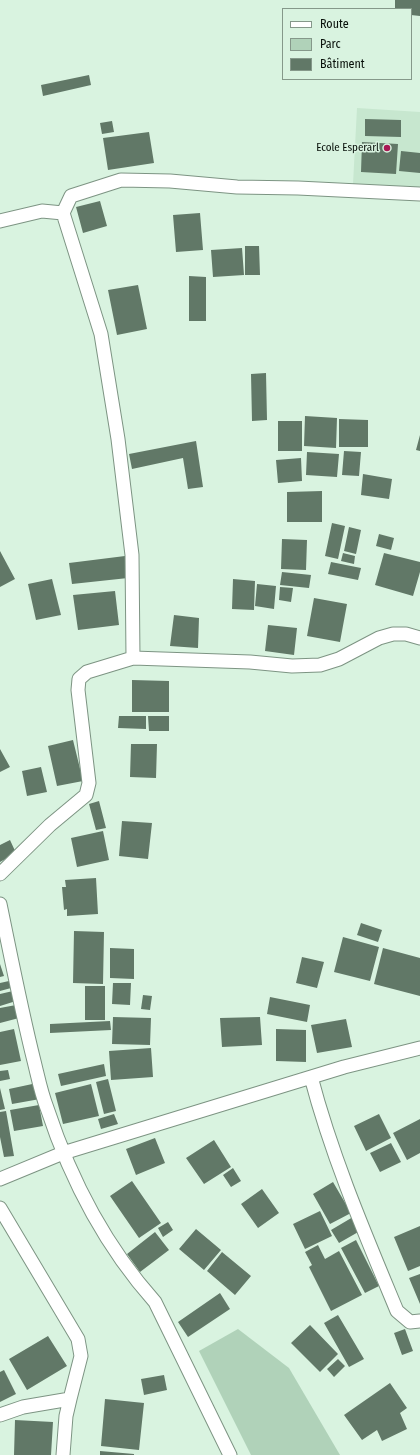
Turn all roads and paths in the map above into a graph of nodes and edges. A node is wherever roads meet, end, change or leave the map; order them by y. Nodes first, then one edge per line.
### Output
1 (420, 194) edge
2 (63, 213) junction
3 (0, 221) edge
4 (420, 638) edge
5 (133, 658) junction
6 (0, 874) edge
7 (0, 904) edge
8 (420, 1048) edge
9 (311, 1077) junction
10 (63, 1153) junction
11 (0, 1179) edge
12 (0, 1208) edge
13 (420, 1321) edge
14 (70, 1399) junction
15 (0, 1415) edge
16 (63, 1455) edge
17 (230, 1455) edge

1 - 2 street
2 - 3 street
2 - 5 street
4 - 5 street
5 - 6 street
7 - 10 street
8 - 9 street
9 - 10 street
9 - 13 street
10 - 11 street
10 - 17 street
12 - 14 street
14 - 15 street
14 - 16 street

